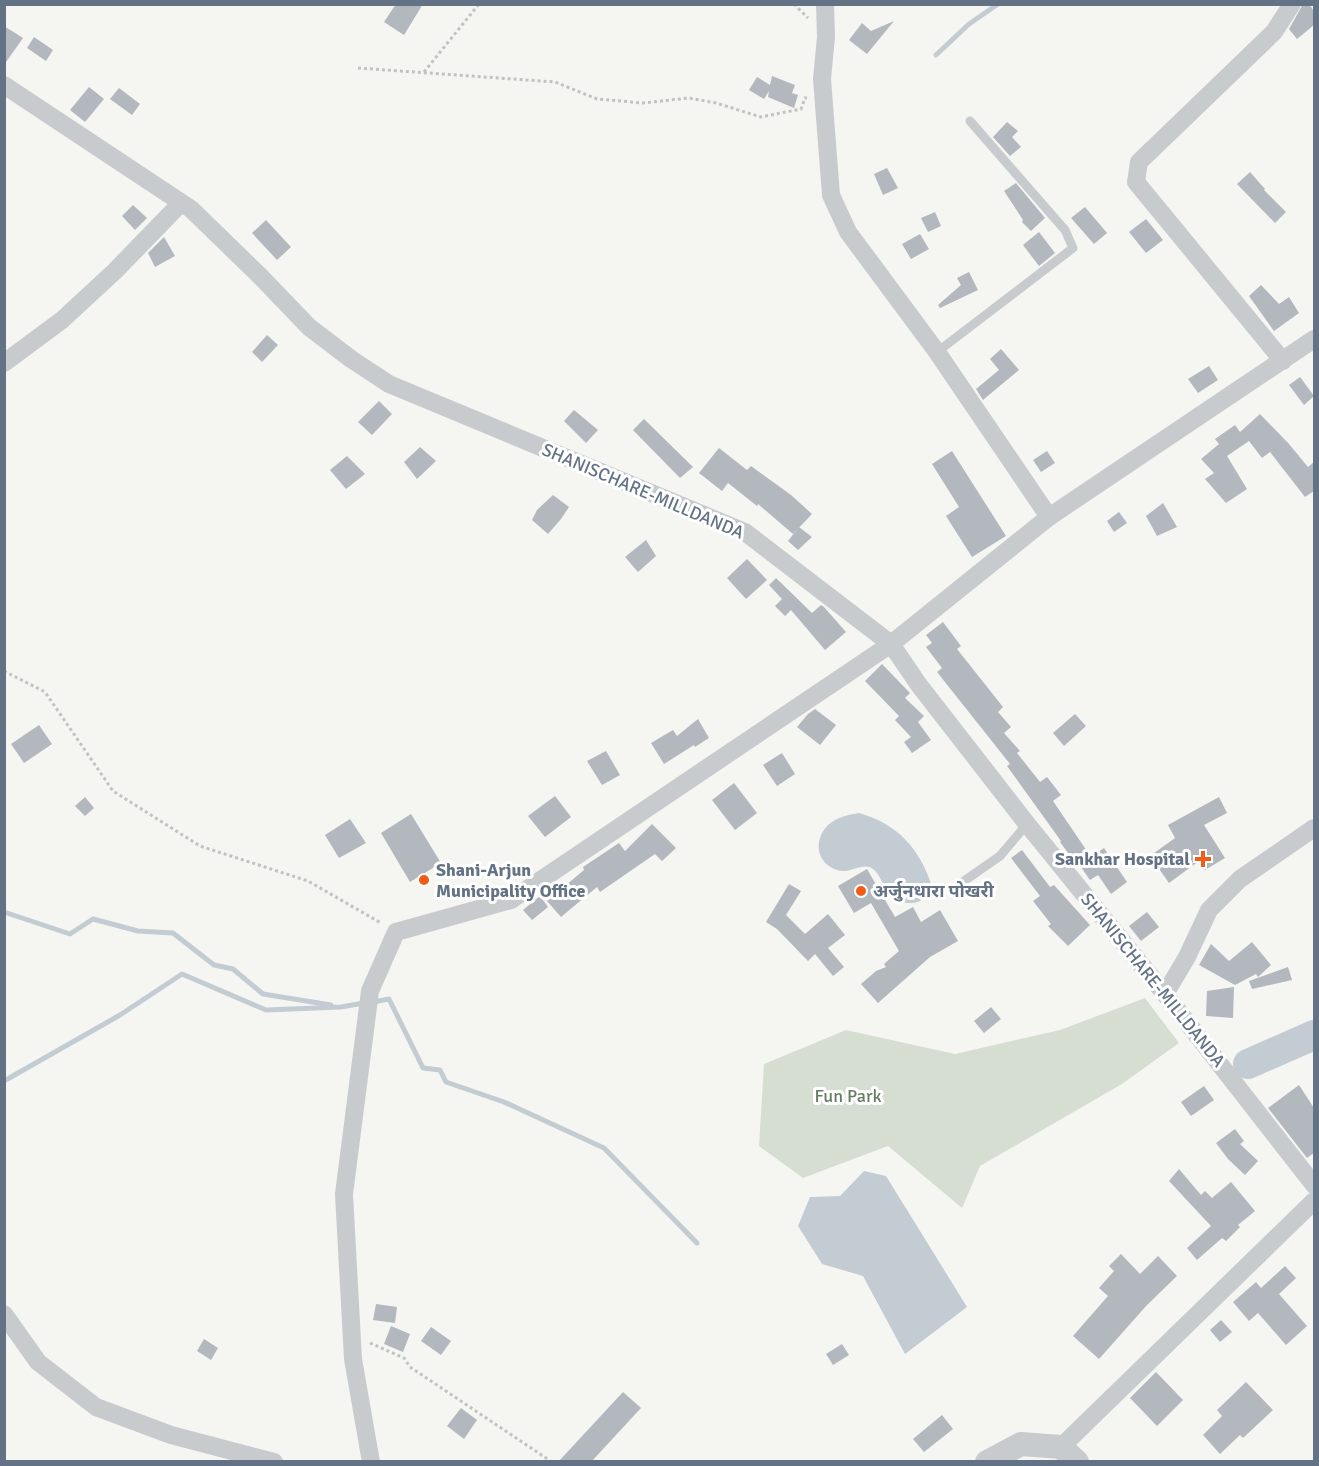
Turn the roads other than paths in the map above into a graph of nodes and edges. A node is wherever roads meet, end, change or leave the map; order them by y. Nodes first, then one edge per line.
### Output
1 (825, 4) edge
2 (1292, 4) edge
3 (5, 85) edge
4 (970, 121) dead end
5 (181, 203) junction
6 (1314, 339) edge
7 (937, 352) junction
8 (1282, 361) junction
9 (4, 363) edge
10 (1049, 517) junction
11 (891, 644) junction
12 (1027, 824) junction
13 (1314, 828) edge
14 (954, 888) dead end
15 (1165, 994) junction
16 (1314, 1185) edge
17 (1314, 1201) edge
18 (4, 1314) edge
19 (1069, 1454) edge
20 (273, 1461) edge
21 (371, 1461) edge
22 (987, 1461) edge

1 - 7 street
2 - 8 street
3 - 5 street, SHANISCHARE-MILLDANDA
4 - 7 lane
5 - 9 street
5 - 11 street, SHANISCHARE-MILLDANDA
6 - 8 street
7 - 10 street
8 - 10 street
10 - 11 street
11 - 12 street, SHANISCHARE-MILLDANDA
11 - 21 street
12 - 14 lane
12 - 15 street, SHANISCHARE-MILLDANDA
13 - 15 street
15 - 16 street, SHANISCHARE-MILLDANDA
17 - 19 street
18 - 20 street
19 - 22 street

